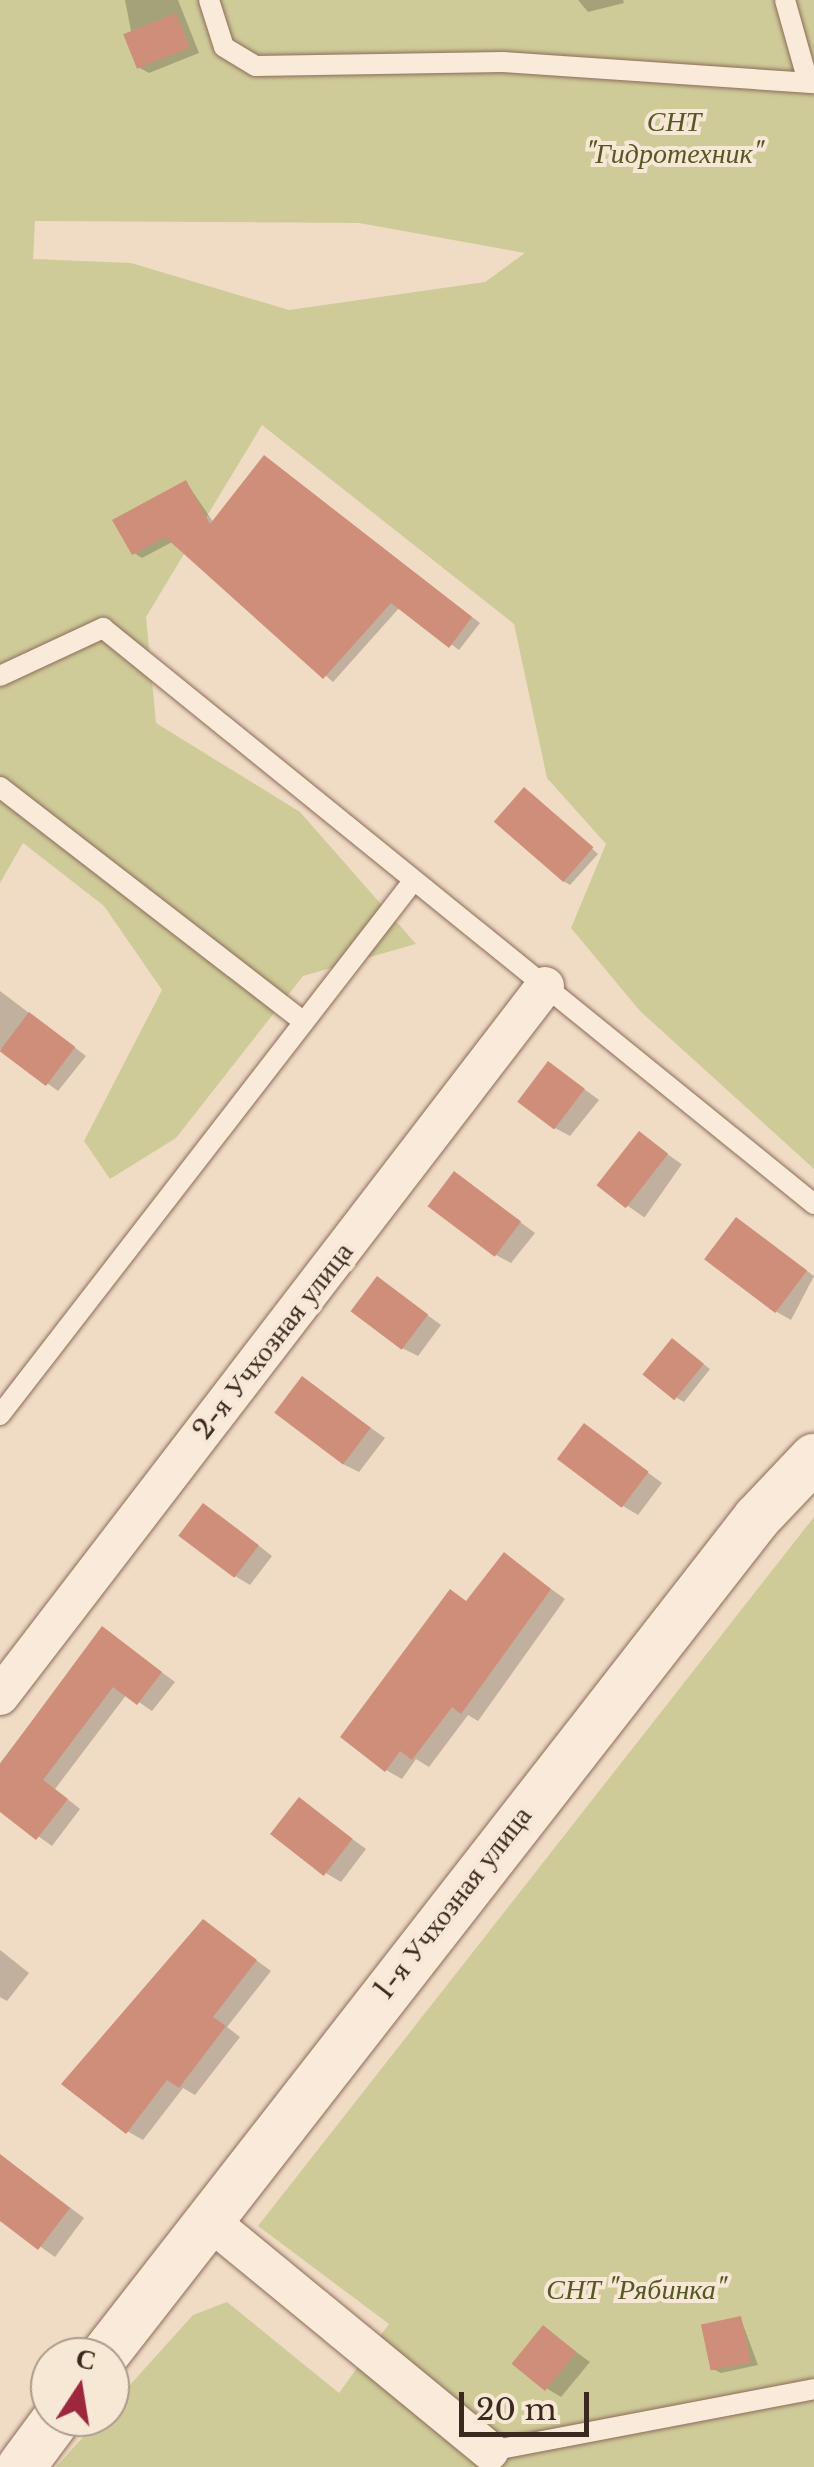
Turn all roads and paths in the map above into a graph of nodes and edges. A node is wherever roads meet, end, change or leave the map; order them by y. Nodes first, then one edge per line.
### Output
1 (209, 0) edge
2 (785, 0) edge
3 (811, 83) edge
4 (0, 676) edge
5 (0, 787) edge
6 (414, 880) junction
7 (545, 986) junction
8 (304, 1022) junction
9 (814, 1204) edge
10 (0, 1416) edge
11 (814, 1458) edge
12 (0, 1696) edge
13 (206, 2218) junction
14 (118, 2337) edge
15 (814, 2389) edge
16 (44, 2437) edge
17 (492, 2459) edge
18 (22, 2467) edge

1 - 3 lane
2 - 3 lane
4 - 6 lane
5 - 8 lane
6 - 7 lane
6 - 8 lane
7 - 9 lane
7 - 12 street, 2-я Учхозная улица
8 - 10 lane
11 - 13 street, 1-я Учхозная улица
13 - 14 street, 1-я Учхозная улица
13 - 17 street
15 - 17 lane
16 - 18 street

